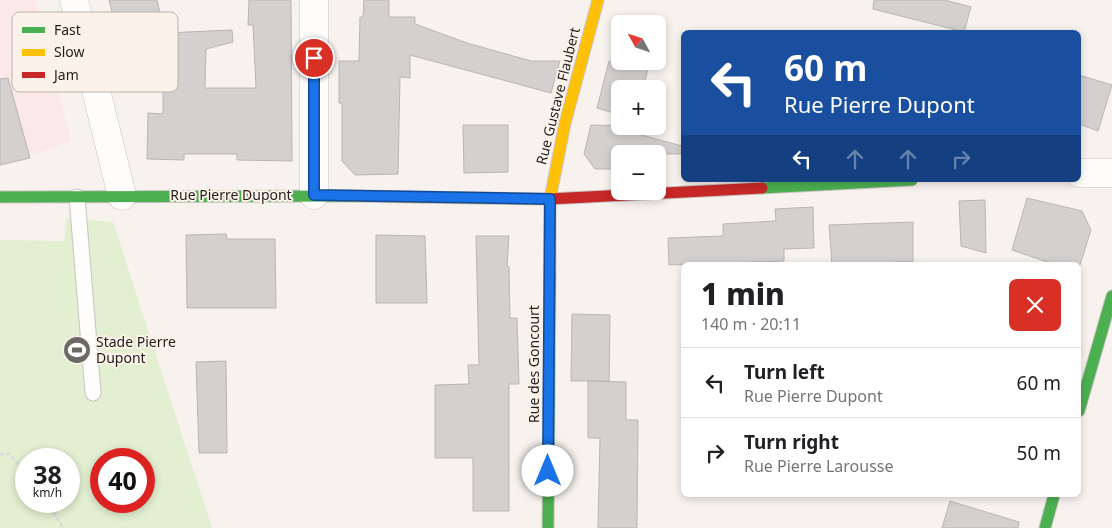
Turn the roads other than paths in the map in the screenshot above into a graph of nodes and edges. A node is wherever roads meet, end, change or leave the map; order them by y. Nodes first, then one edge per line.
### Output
1 (314, 0) edge
2 (598, 0) edge
3 (97, 92) edge
4 (1081, 173) edge
5 (1112, 173) edge
6 (874, 182) edge
7 (314, 195) junction
8 (122, 196) junction
9 (0, 197) edge
10 (77, 197) junction
11 (550, 199) junction
12 (1112, 296) edge
13 (93, 393) dead end
14 (1081, 403) edge
15 (1053, 497) edge
16 (548, 528) edge
17 (1045, 528) edge

1 - 7 street
2 - 11 street, Rue Gustave Flaubert
3 - 8 street
4 - 5 street
6 - 11 street, Rue Pierre Dupont
7 - 8 street, Rue Pierre Dupont
7 - 11 street, Rue Pierre Dupont
8 - 10 street, Rue Pierre Dupont
9 - 10 street, Rue Pierre Dupont
10 - 13 lane
11 - 16 street, Rue des Goncourt
12 - 14 street
15 - 17 street

